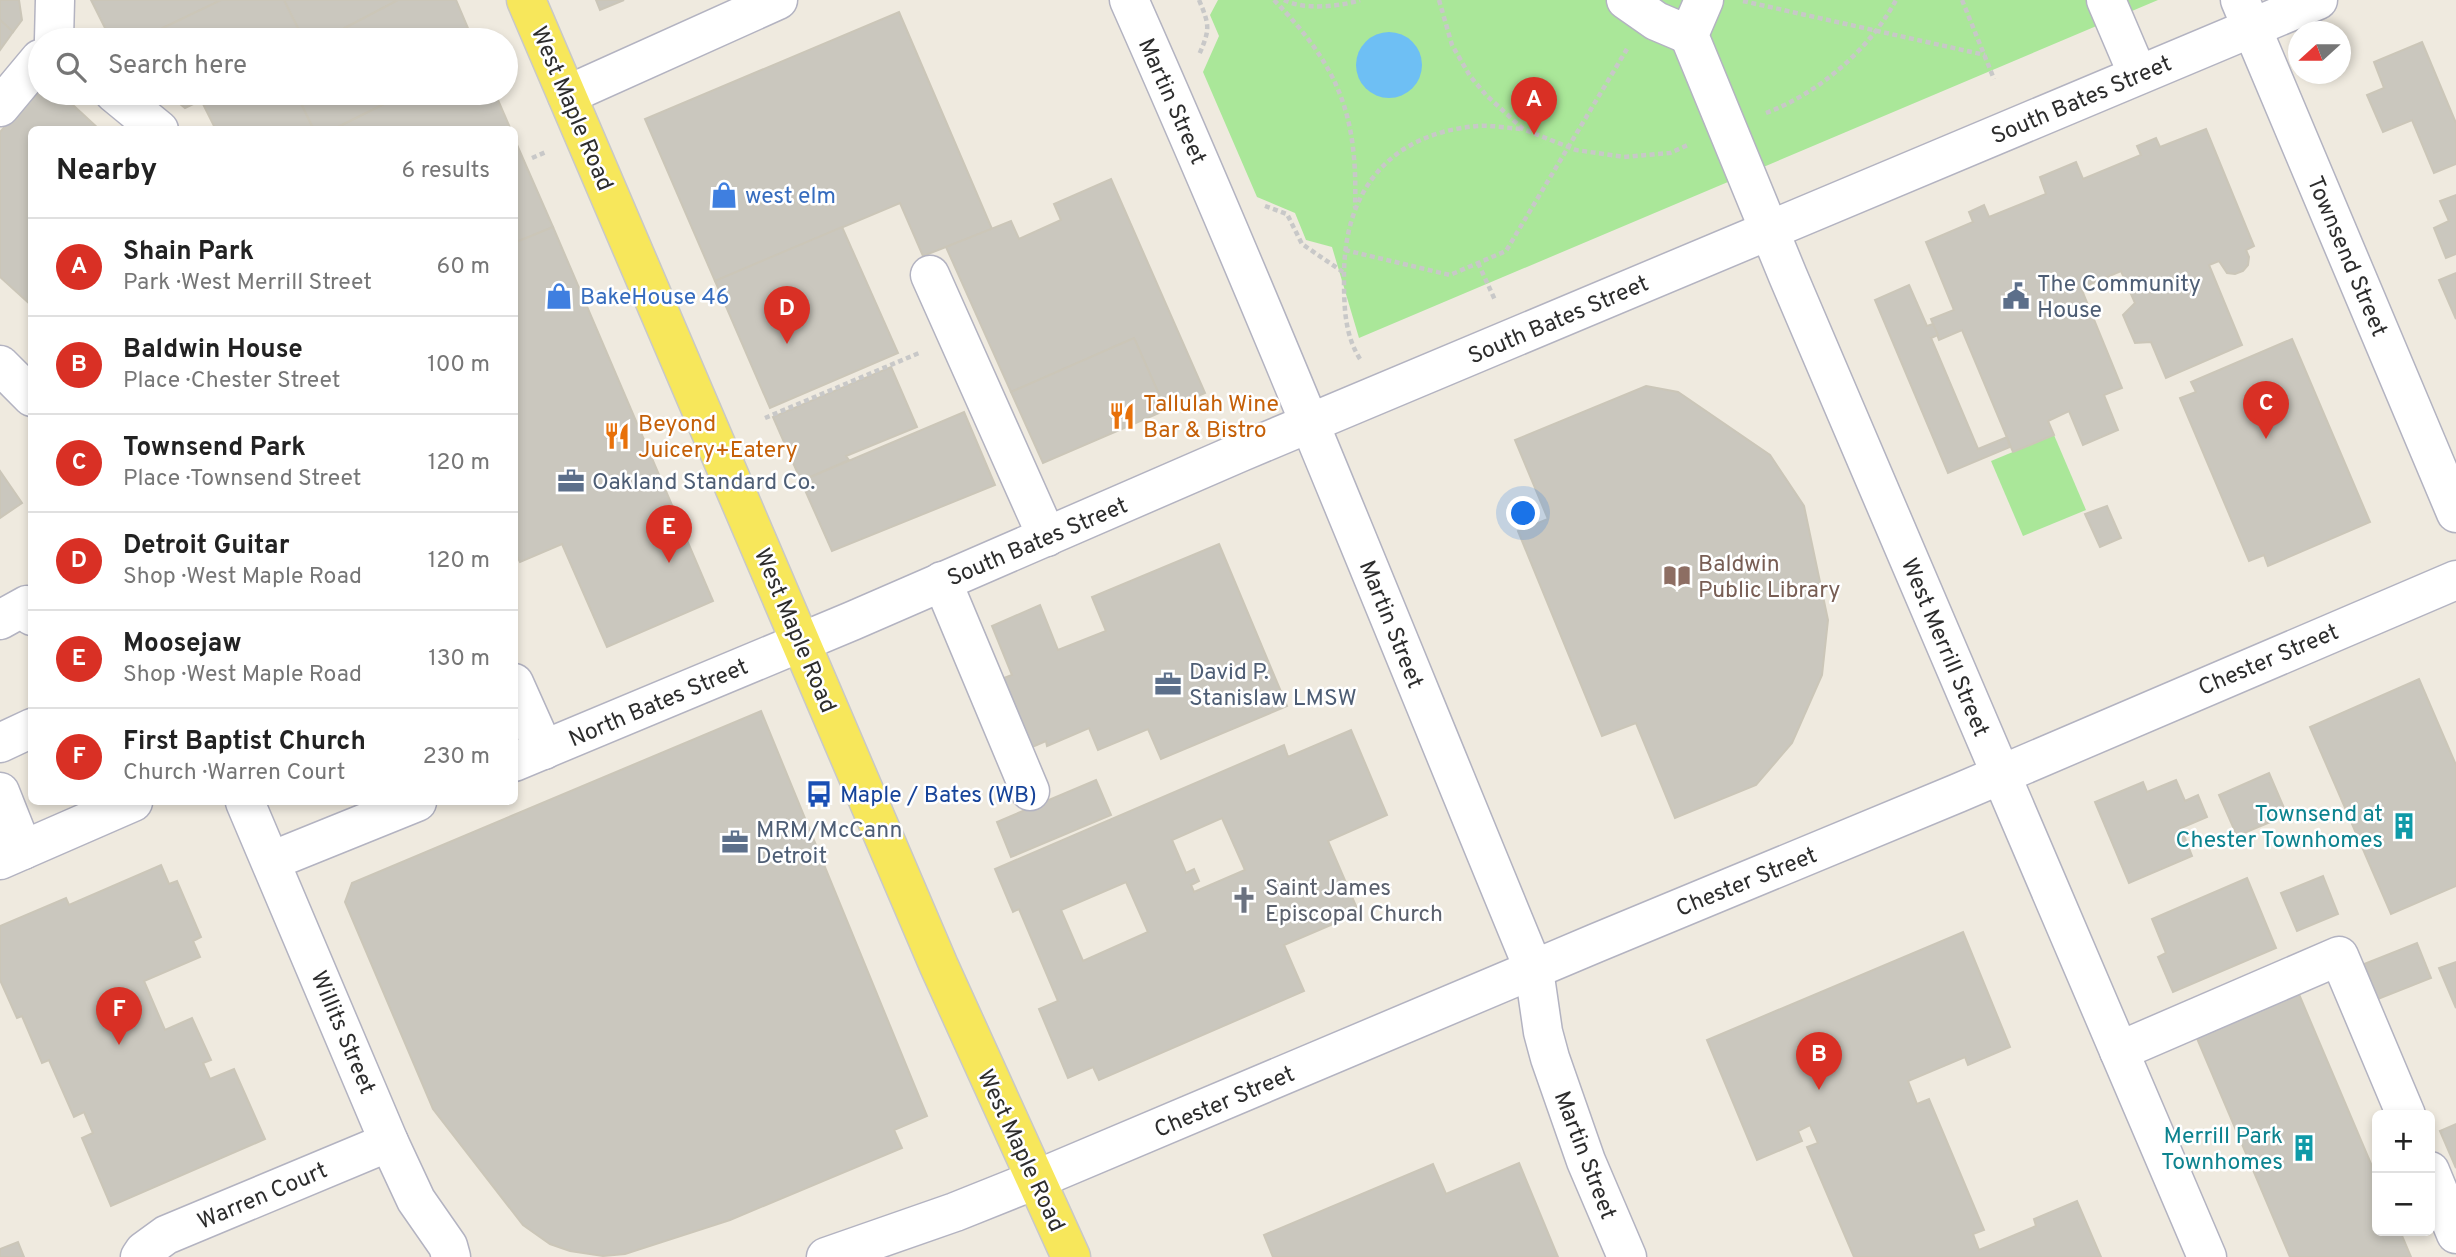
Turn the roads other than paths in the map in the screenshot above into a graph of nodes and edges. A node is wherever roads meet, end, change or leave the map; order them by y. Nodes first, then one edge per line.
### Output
1 (55, 0) edge
2 (526, 0) edge
3 (778, 0) edge
4 (1129, 0) edge
5 (1704, 0) edge
6 (2106, 0) edge
7 (2318, 0) edge
8 (1637, 8) edge
9 (2246, 13) edge
10 (54, 28) edge
11 (1689, 35) junction
12 (28, 74) edge
13 (2138, 75) junction
14 (567, 95) junction
15 (129, 105) edge
16 (0, 107) edge
17 (154, 126) edge
18 (1769, 231) junction
19 (930, 275) dead end
20 (0, 365) edge
21 (28, 393) edge
22 (1310, 424) junction
23 (2456, 513) edge
24 (1047, 537) junction
25 (2456, 580) edge
26 (942, 581) junction
27 (28, 607) edge
28 (0, 620) edge
29 (801, 642) junction
30 (518, 702) edge
31 (28, 730) edge
32 (0, 743) edge
33 (529, 756) edge
34 (2001, 775) junction
35 (1030, 791) dead end
36 (0, 792) edge
37 (126, 805) edge
38 (247, 805) edge
39 (410, 805) edge
40 (12, 855) edge
41 (271, 861) junction
42 (1534, 970) junction
43 (2119, 1051) junction
44 (2404, 1110) edge
45 (390, 1142) junction
46 (2431, 1173) edge
47 (1035, 1180) junction
48 (2456, 1234) edge
49 (453, 1253) edge
50 (140, 1257) edge
51 (826, 1257) edge
52 (1071, 1257) edge
53 (1627, 1257) edge
54 (2207, 1257) edge

1 - 10 street
2 - 14 main road, West Maple Road
3 - 14 street
4 - 22 street, Martin Street
5 - 11 street
6 - 13 street
7 - 9 street, South Bates Street
8 - 11 street
9 - 13 street, South Bates Street
9 - 23 street, Townsend Street
11 - 18 street, West Merrill Street
12 - 16 street
13 - 18 street, South Bates Street
14 - 29 main road, West Maple Road
15 - 17 street
18 - 22 street, South Bates Street
18 - 34 street, West Merrill Street
19 - 24 street
20 - 21 street
22 - 24 street, South Bates Street
22 - 42 street, Martin Street
24 - 26 street, South Bates Street
25 - 34 street, Chester Street
26 - 29 street, South Bates Street
26 - 35 street
27 - 28 street
29 - 33 street, North Bates Street
29 - 47 main road, West Maple Road
30 - 33 street
31 - 32 street
34 - 42 street, Chester Street
34 - 43 street, West Merrill Street
36 - 40 street
37 - 40 street
38 - 41 street, Willits Street
39 - 41 street
41 - 45 street, Willits Street
42 - 47 street, Chester Street
42 - 53 street, Martin Street
43 - 44 street
43 - 54 street, West Merrill Street
45 - 49 street, Willits Street
45 - 50 street, Warren Court
46 - 48 street
47 - 51 street, Chester Street
47 - 52 main road, West Maple Road

